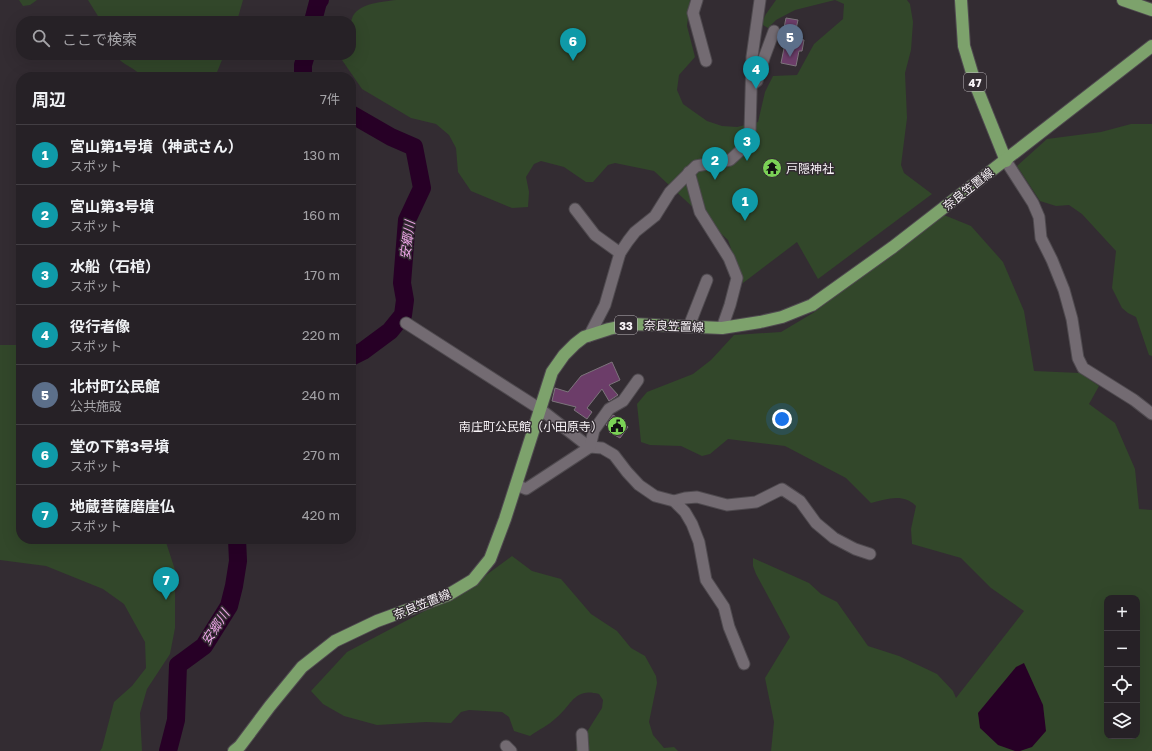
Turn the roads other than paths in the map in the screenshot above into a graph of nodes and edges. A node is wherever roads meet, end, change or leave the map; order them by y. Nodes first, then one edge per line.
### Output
1 (697, 0) edge
2 (760, 0) edge
3 (961, 0) edge
4 (1123, 0) edge
5 (1152, 10) edge
6 (774, 31) dead end
7 (1152, 46) edge
8 (706, 61) dead end
9 (752, 85) junction
10 (1006, 160) junction
11 (689, 172) junction
12 (575, 209) dead end
13 (620, 253) junction
14 (707, 280) dead end
15 (406, 323) dead end
16 (689, 326) junction
17 (722, 328) junction
18 (589, 336) junction
19 (638, 380) dead end
20 (540, 409) junction
21 (1152, 414) edge
22 (590, 447) junction
23 (516, 485) junction
24 (674, 501) junction
25 (870, 554) dead end
26 (744, 664) dead end
27 (582, 734) dead end
28 (239, 749) edge
29 (583, 751) edge

1 - 8 street
2 - 9 street
3 - 10 main road, 47
4 - 5 main road
6 - 9 street
7 - 10 main road, 奈良笠置線 / 33
9 - 11 street
10 - 17 main road, 奈良笠置線 / 33
10 - 21 street
11 - 13 street
11 - 17 street
12 - 13 street
13 - 18 street
14 - 16 street
15 - 20 street
16 - 17 main road, 奈良笠置線 / 33
16 - 18 main road, 奈良笠置線 / 33
18 - 20 main road, 奈良笠置線 / 33
19 - 22 street
20 - 22 street
20 - 23 main road, 奈良笠置線 / 33
22 - 23 street
22 - 24 street
23 - 28 main road, 奈良笠置線 / 33
24 - 25 street
24 - 26 street
27 - 29 street

